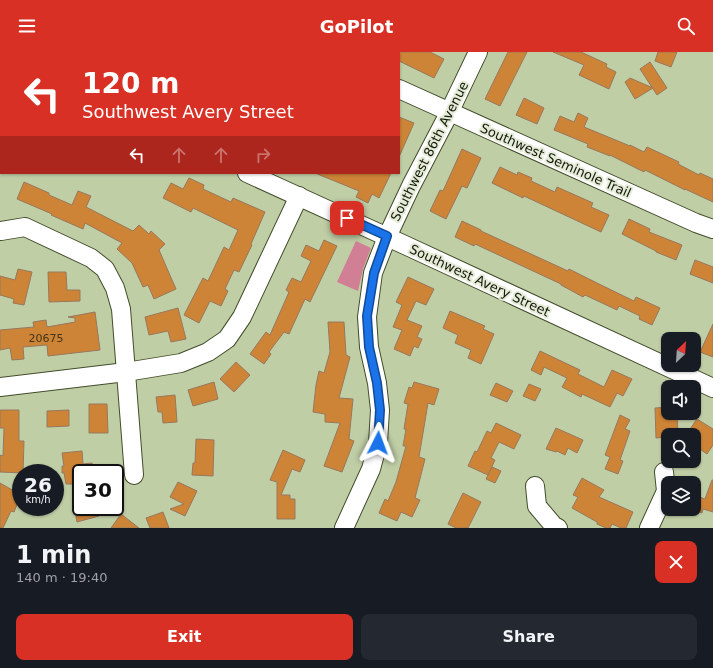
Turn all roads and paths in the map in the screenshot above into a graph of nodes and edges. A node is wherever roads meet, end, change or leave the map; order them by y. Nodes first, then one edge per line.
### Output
1 (478, 52) edge
2 (400, 89) edge
3 (450, 112) junction
4 (249, 174) edge
5 (299, 196) junction
6 (713, 229) edge
7 (1, 231) edge
8 (387, 236) junction
9 (126, 372) junction
10 (0, 387) edge
11 (713, 388) edge
12 (664, 472) dead end
13 (134, 475) dead end
14 (535, 486) dead end
15 (344, 528) edge
16 (558, 528) edge
17 (649, 528) edge

1 - 3 street, Southwest 86th Avenue
2 - 3 street, Southwest Seminole Trail
3 - 6 street, Southwest Seminole Trail
3 - 8 street, Southwest 86th Avenue
4 - 5 street, Southwest Avery Street
5 - 8 street, Southwest Avery Street
5 - 9 street
7 - 9 street
8 - 11 street, Southwest Avery Street
8 - 15 street, Southwest 86th Avenue
9 - 10 street
9 - 13 street
12 - 17 street
14 - 16 street

